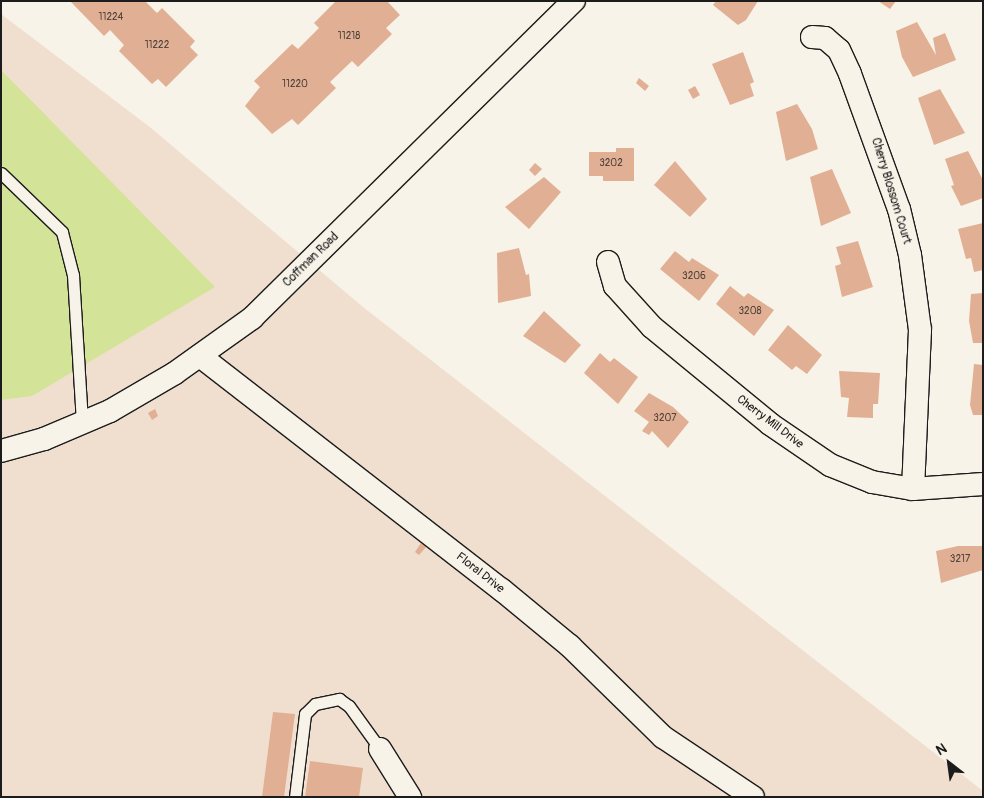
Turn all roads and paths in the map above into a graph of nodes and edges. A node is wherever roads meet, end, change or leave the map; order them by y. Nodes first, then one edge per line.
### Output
1 (574, 1) edge
2 (812, 37) dead end
3 (1, 173) edge
4 (608, 262) dead end
5 (200, 356) junction
6 (82, 423) junction
7 (1, 451) edge
8 (983, 484) edge
9 (914, 489) junction
10 (380, 749) joint
11 (295, 797) edge
12 (410, 797) edge
13 (752, 797) edge

1 - 5 street, Coffman Road
2 - 9 street, Cherry Blossom Court
3 - 6 lane
4 - 9 street, Cherry Mill Drive
5 - 6 street, Coffman Road
5 - 13 street, Floral Drive
6 - 7 street, Coffman Road
8 - 9 street, Cherry Mill Drive
10 - 11 lane
10 - 12 street

